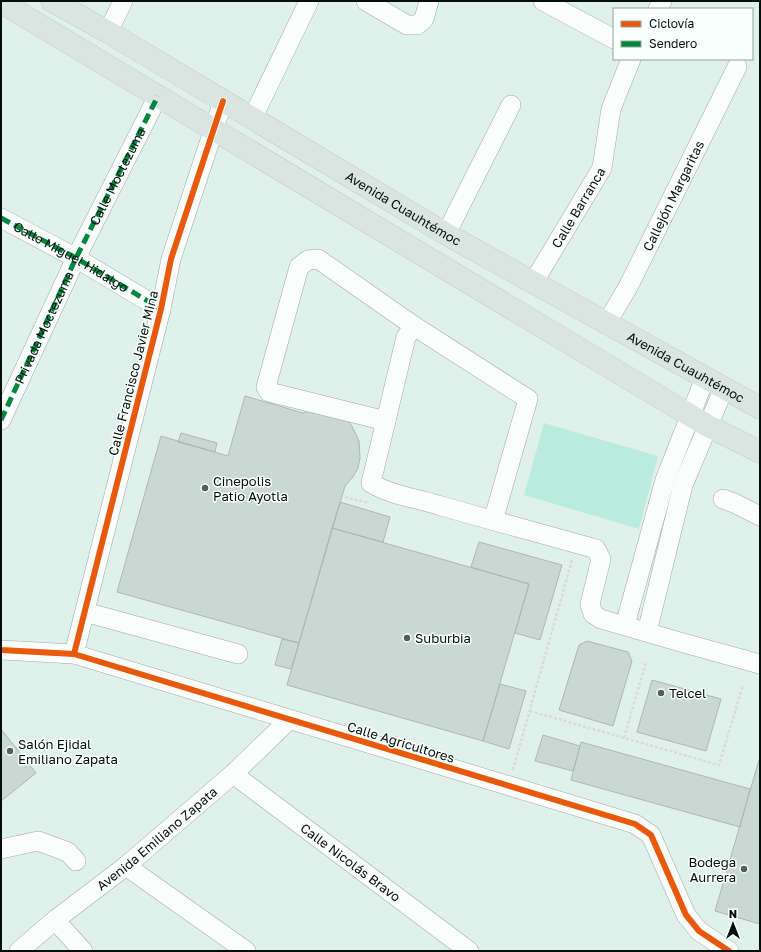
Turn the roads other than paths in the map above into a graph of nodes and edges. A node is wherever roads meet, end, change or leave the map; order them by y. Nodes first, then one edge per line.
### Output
1 (52, 1) edge
2 (123, 1) edge
3 (309, 1) edge
4 (366, 1) edge
5 (429, 1) edge
6 (544, 1) edge
7 (1, 2) edge
8 (108, 32) junction
9 (613, 38) edge
10 (632, 60) edge
11 (737, 67) dead end
12 (158, 96) junction
13 (223, 101) junction
14 (511, 106) dead end
15 (252, 119) junction
16 (214, 131) junction
17 (1, 218) edge
18 (446, 234) junction
19 (76, 258) junction
20 (533, 283) junction
21 (161, 308) junction
22 (606, 324) junction
23 (414, 326) junction
24 (705, 378) junction
25 (724, 388) junction
26 (760, 408) edge
27 (1, 420) edge
28 (699, 420) junction
29 (386, 421) junction
30 (760, 452) edge
31 (723, 499) dead end
32 (760, 516) edge
33 (493, 520) junction
34 (85, 612) junction
35 (625, 625) junction
36 (647, 632) junction
37 (1, 650) edge
38 (74, 654) junction
39 (238, 654) dead end
40 (760, 664) edge
41 (289, 720) junction
42 (233, 774) junction
43 (1, 849) edge
44 (76, 861) dead end
45 (126, 866) junction
46 (55, 920) junction
47 (19, 951) edge
48 (83, 951) edge
49 (246, 951) edge
50 (469, 951) edge
51 (729, 951) edge

1 - 8 main road, Avenida Cuauhtémoc
2 - 8 street
3 - 15 street
4 - 5 street
6 - 9 street
7 - 12 main road
8 - 13 main road, Avenida Cuauhtémoc
10 - 20 street, Calle Barranca
11 - 22 street, Callejón Margaritas
12 - 16 main road
12 - 19 street, Calle Moctezuma
13 - 15 main road, Avenida Cuauhtémoc
13 - 16 street, Calle Francisco Javier Mina
14 - 18 street
15 - 18 main road, Avenida Cuauhtémoc
16 - 21 street, Calle Francisco Javier Mina
16 - 28 main road
17 - 19 street, Calle Miguel Hidalgo
18 - 20 main road, Avenida Cuauhtémoc
19 - 21 street, Calle Miguel Hidalgo
19 - 27 street, Privada Moctezuma
20 - 22 main road, Avenida Cuauhtémoc
21 - 34 street, Calle Francisco Javier Mina
22 - 24 main road, Avenida Cuauhtémoc
23 - 29 street
23 - 29 street
23 - 33 street
24 - 25 main road, Avenida Cuauhtémoc
24 - 28 street
25 - 26 main road, Avenida Cuauhtémoc
25 - 28 street
28 - 30 main road
28 - 35 street
28 - 36 street
29 - 33 street
31 - 32 street
33 - 35 street
34 - 38 street, Calle Francisco Javier Mina
34 - 39 street
35 - 36 street
36 - 40 street
37 - 38 street, Calle Agricultores
38 - 41 street, Calle Agricultores
41 - 42 street, Avenida Emiliano Zapata
41 - 51 street, Calle Agricultores
42 - 45 street, Avenida Emiliano Zapata
42 - 50 street, Calle Nicolás Bravo
43 - 44 street
45 - 46 street, Avenida Emiliano Zapata
45 - 49 street
46 - 47 street, Avenida Emiliano Zapata
46 - 48 street

